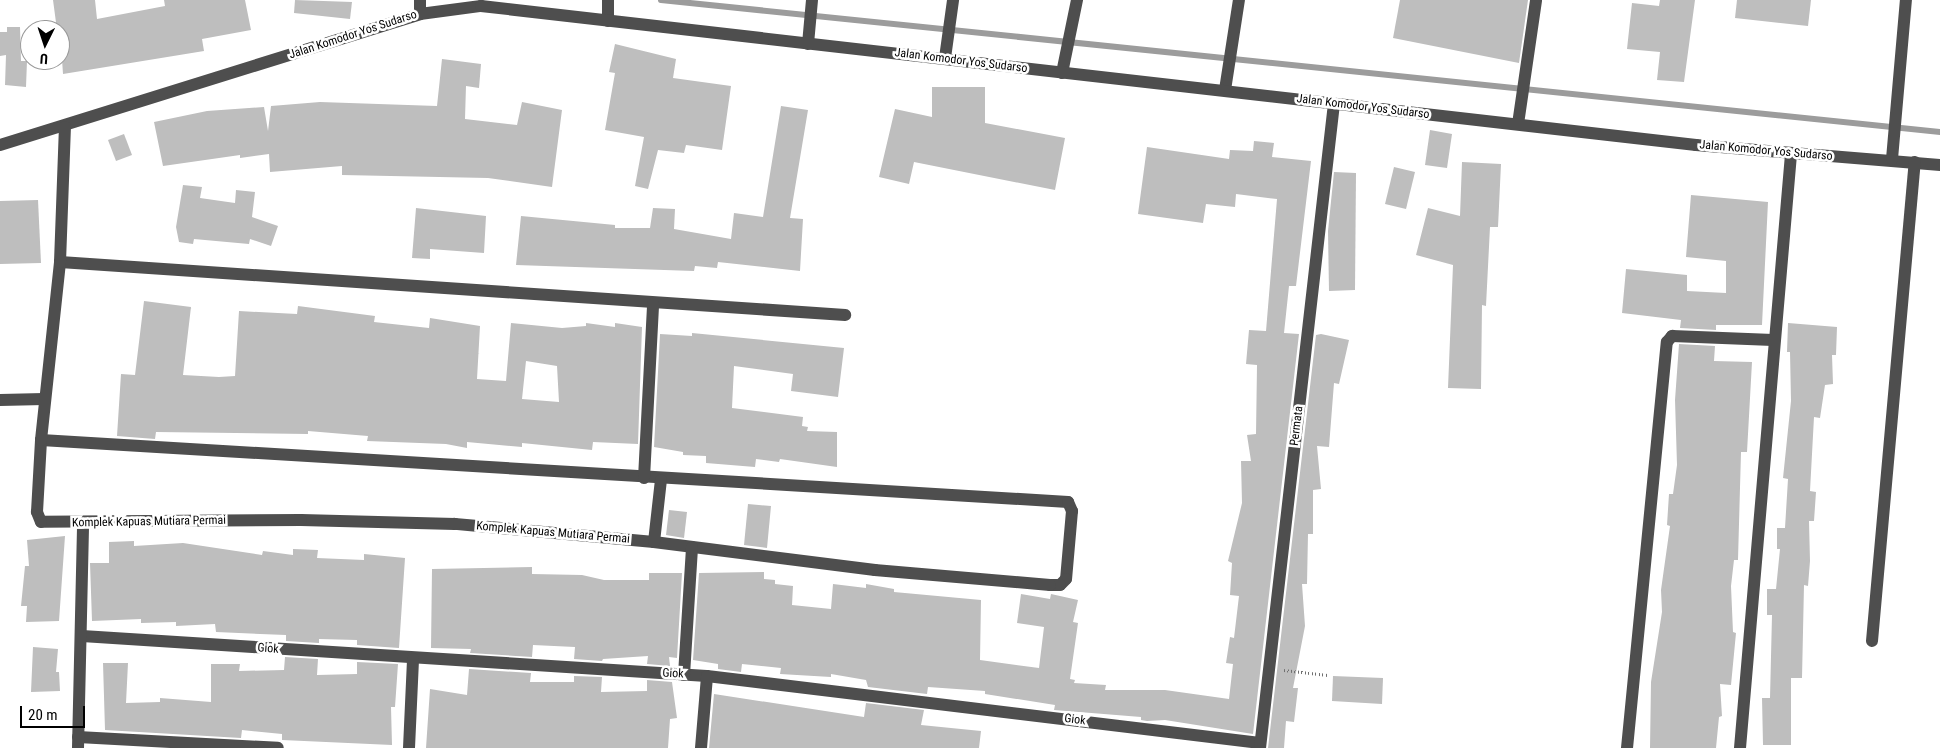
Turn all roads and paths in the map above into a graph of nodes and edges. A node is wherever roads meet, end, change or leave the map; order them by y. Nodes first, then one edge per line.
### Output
1 (420, 0) edge
2 (812, 0) edge
3 (952, 0) edge
4 (1077, 0) edge
5 (1239, 0) edge
6 (1536, 0) edge
7 (1906, 0) edge
8 (608, 10) edge
9 (420, 14) junction
10 (808, 44) junction
11 (945, 58) junction
12 (1062, 73) junction
13 (1225, 90) junction
14 (1334, 104) junction
15 (1518, 124) junction
16 (65, 127) junction
17 (0, 145) edge
18 (1791, 154) junction
19 (1892, 159) junction
20 (1915, 162) junction
21 (1940, 165) edge
22 (60, 262) junction
23 (653, 304) junction
24 (845, 315) dead end
25 (1773, 340) junction
26 (44, 399) junction
27 (0, 400) edge
28 (41, 440) junction
29 (644, 478) junction
30 (661, 480) junction
31 (83, 524) junction
32 (654, 542) junction
33 (692, 547) junction
34 (82, 636) junction
35 (1872, 641) dead end
36 (413, 658) junction
37 (1268, 668) junction
38 (684, 675) junction
39 (1328, 675) dead end
40 (708, 676) junction
41 (78, 742) edge
42 (1260, 745) edge
43 (278, 748) edge
44 (409, 748) edge
45 (700, 748) edge
46 (1627, 748) edge
47 (1740, 748) edge

1 - 9 street
2 - 10 street
3 - 11 street
4 - 12 street
5 - 13 street
6 - 15 street
7 - 19 street
8 - 9 street, Jalan Komodor Yos Sudarso
8 - 10 street, Jalan Komodor Yos Sudarso
9 - 16 street, Jalan Komodor Yos Sudarso
10 - 11 street, Jalan Komodor Yos Sudarso
11 - 12 street, Jalan Komodor Yos Sudarso
12 - 13 street, Jalan Komodor Yos Sudarso
13 - 14 street, Jalan Komodor Yos Sudarso
14 - 15 street, Jalan Komodor Yos Sudarso
14 - 37 street, Permata
15 - 18 street, Jalan Komodor Yos Sudarso
16 - 17 street, Jalan Komodor Yos Sudarso
16 - 22 street, Komplek Kapuas Mutiara Permai
18 - 19 street, Jalan Komodor Yos Sudarso
18 - 25 street
19 - 20 street, Jalan Komodor Yos Sudarso
20 - 21 street, Jalan Komodor Yos Sudarso
20 - 35 street
22 - 23 street
22 - 26 street, Komplek Kapuas Mutiara Permai
23 - 24 street
23 - 29 street
25 - 46 street
25 - 47 street
26 - 27 street
26 - 28 street, Komplek Kapuas Mutiara Permai
28 - 29 street
28 - 31 street, Komplek Kapuas Mutiara Permai
29 - 30 street
30 - 32 street
30 - 33 street, Komplek Kapuas Mutiara Permai
31 - 32 street, Komplek Kapuas Mutiara Permai
31 - 34 street
32 - 33 street, Komplek Kapuas Mutiara Permai
33 - 38 street
34 - 36 street, Giok
34 - 41 street
36 - 38 street, Giok
36 - 44 street
37 - 39 path
37 - 42 street, Permata
38 - 40 street, Giok
40 - 42 street, Giok
40 - 45 street
41 - 43 street

